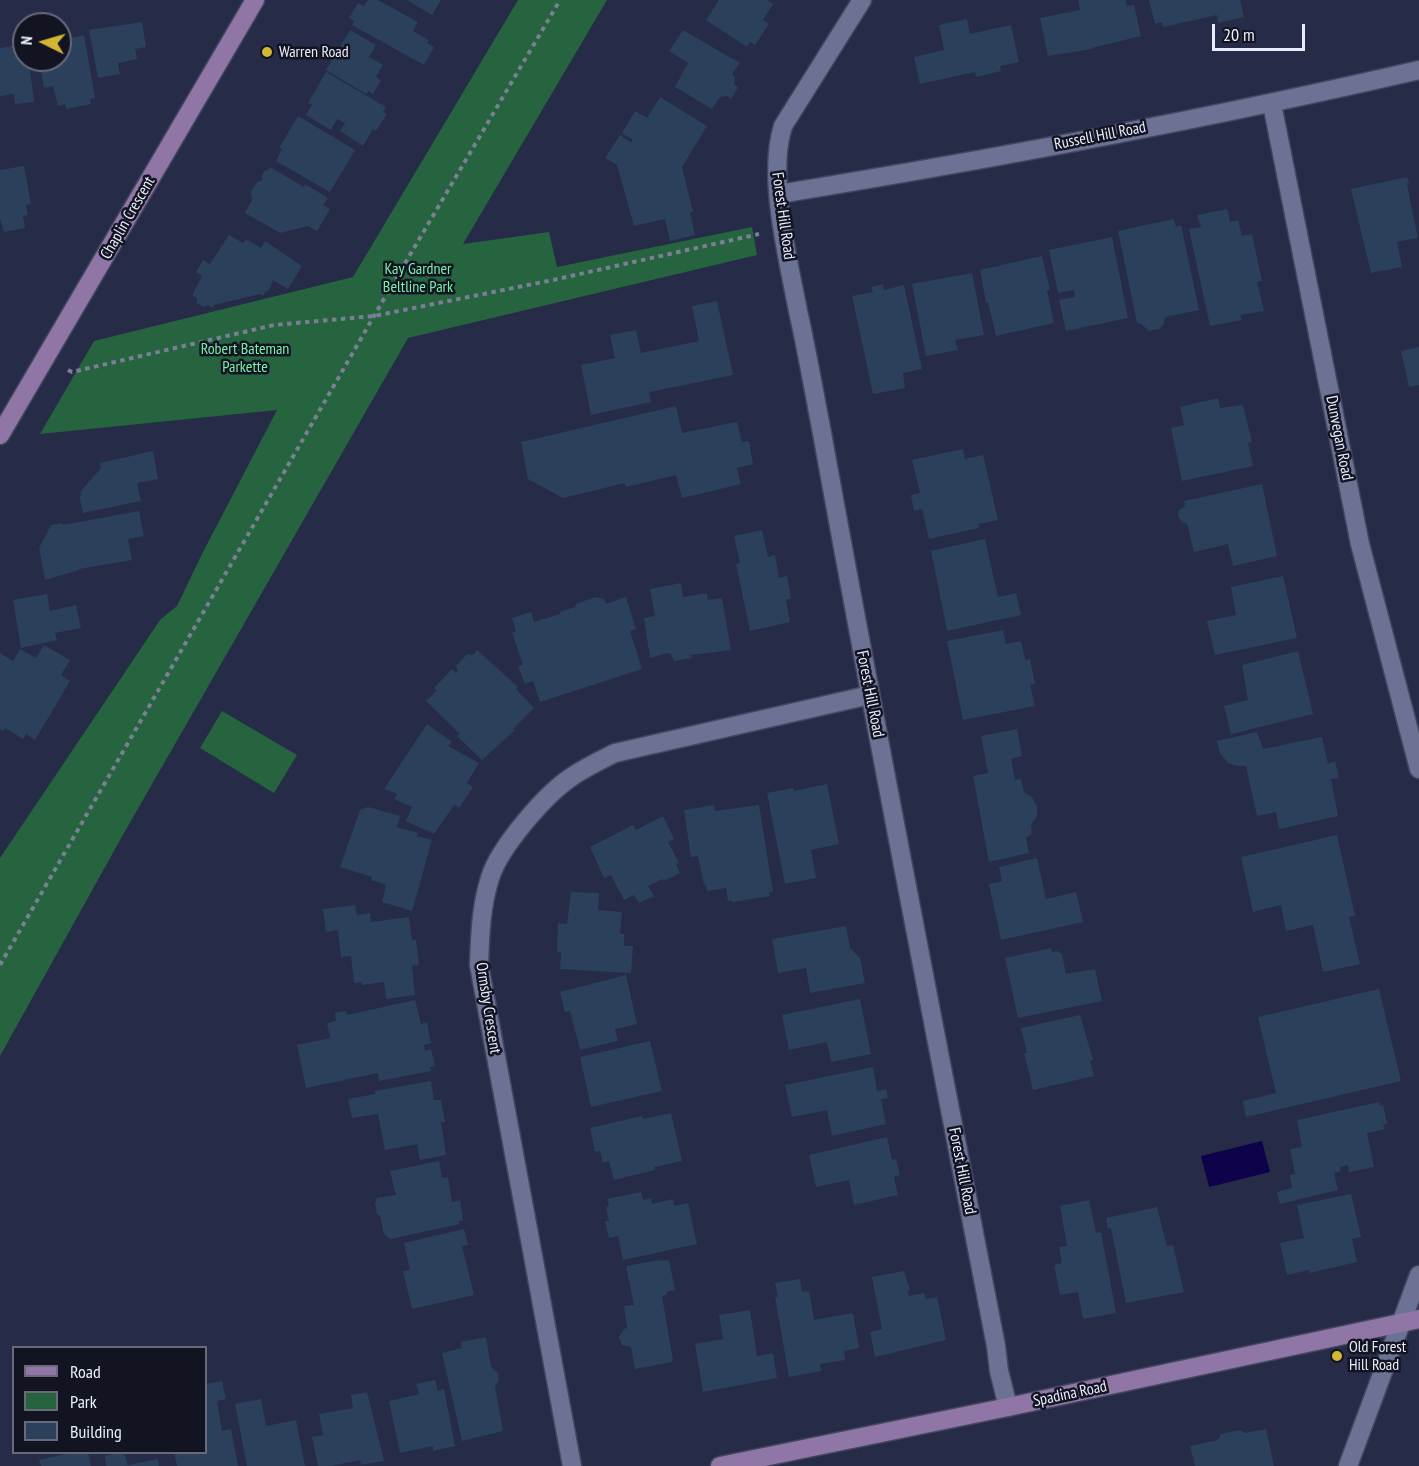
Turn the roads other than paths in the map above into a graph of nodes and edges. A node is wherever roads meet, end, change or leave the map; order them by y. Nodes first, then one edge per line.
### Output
1 (255, 0) edge
2 (862, 0) edge
3 (1419, 70) edge
4 (1272, 104) junction
5 (779, 194) junction
6 (0, 435) edge
7 (870, 695) junction
8 (1419, 769) edge
9 (1419, 1275) edge
10 (1410, 1321) edge
11 (1008, 1407) junction
12 (573, 1466) edge
13 (720, 1466) edge
14 (1348, 1466) edge

1 - 6 street, Chaplin Crescent
2 - 5 street, Forest Hill Road
3 - 4 street, Russell Hill Road
4 - 5 street, Russell Hill Road
4 - 8 street, Dunvegan Road
5 - 7 street, Forest Hill Road
7 - 11 street, Forest Hill Road
7 - 12 street, Ormsby Crescent
9 - 10 street
10 - 11 street, Spadina Road
10 - 14 street
11 - 13 street, Spadina Road

